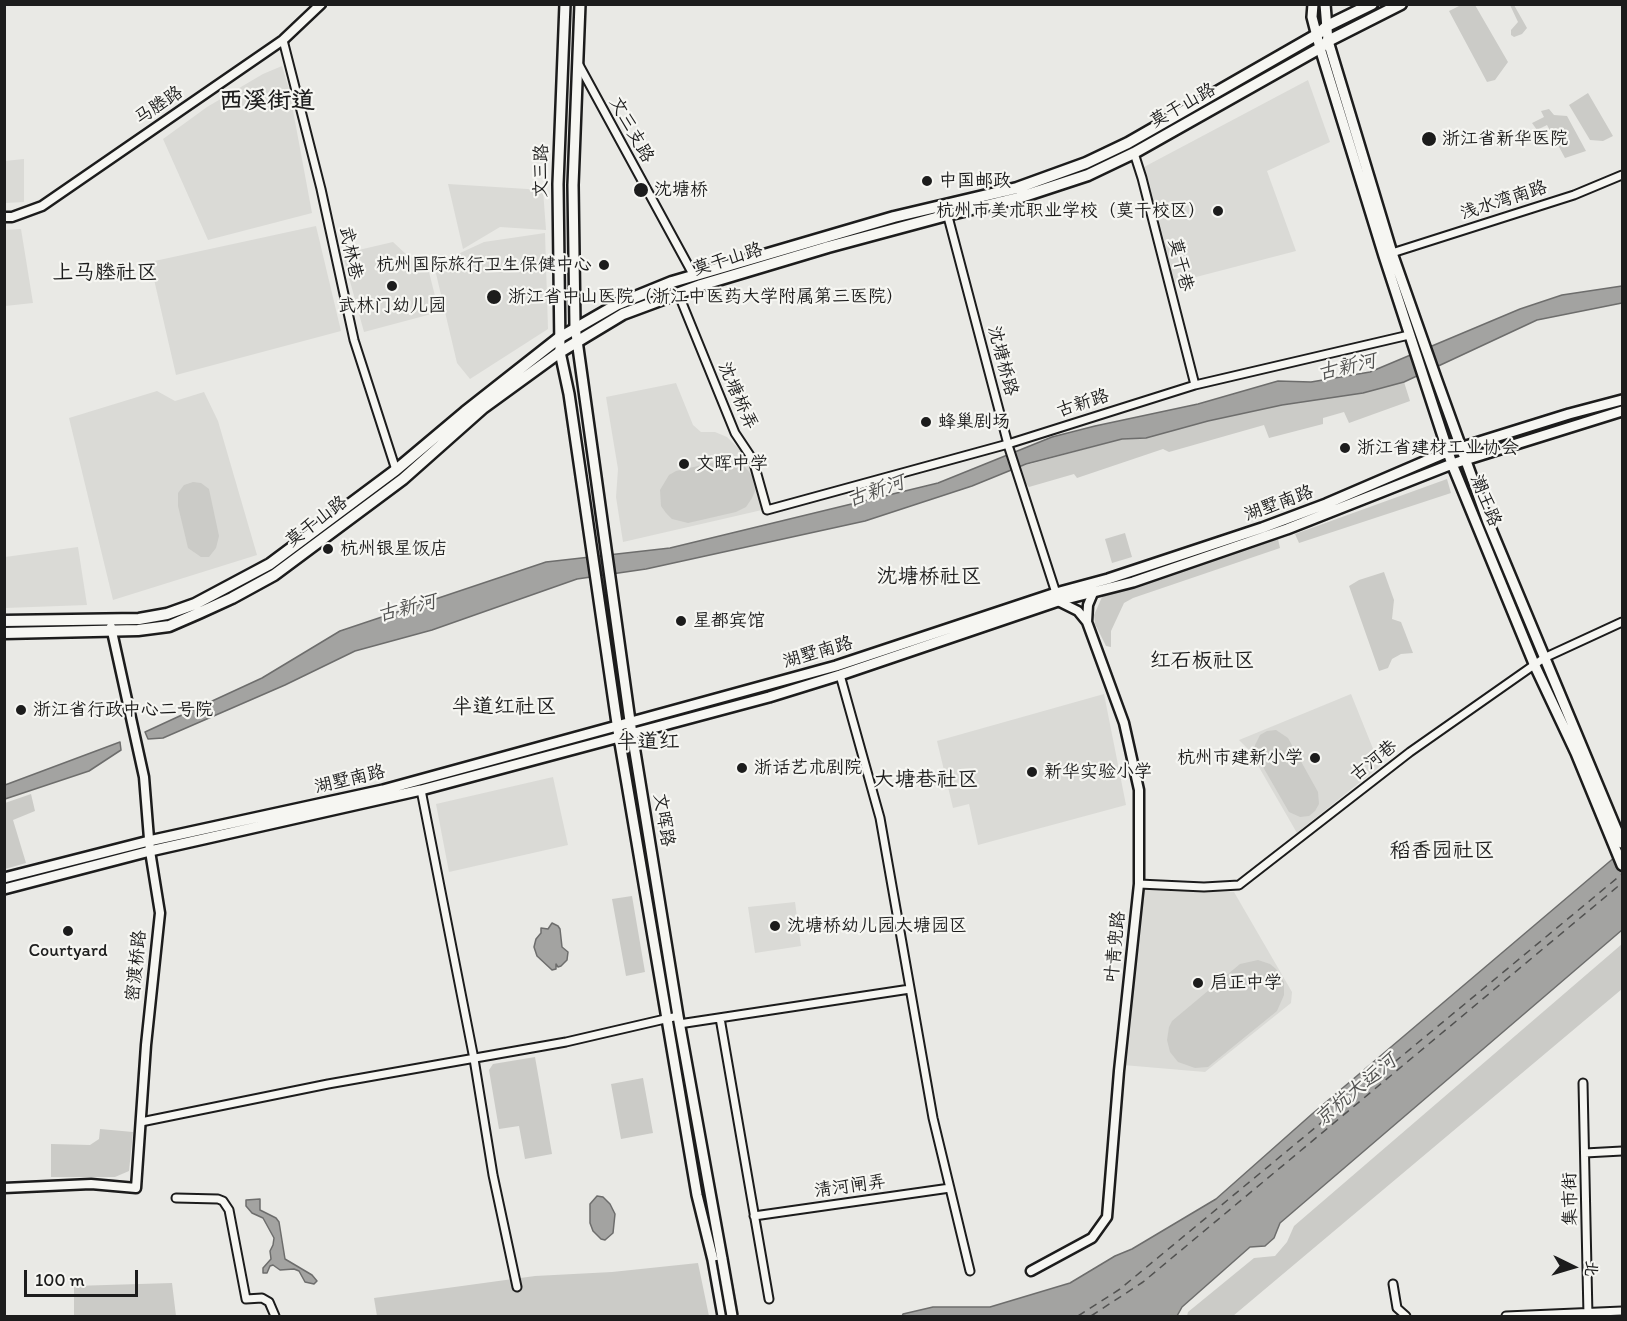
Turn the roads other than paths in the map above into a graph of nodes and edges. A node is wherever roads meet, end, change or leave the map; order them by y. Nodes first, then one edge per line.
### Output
1 (321, 4) edge
2 (565, 4) edge
3 (580, 4) edge
4 (1313, 4) edge
5 (1325, 4) edge
6 (1372, 4) edge
7 (1401, 4) edge
8 (1327, 26) junction
9 (1318, 34) junction
10 (283, 40) junction
11 (1324, 45) junction
12 (577, 61) junction
13 (1134, 153) junction
14 (1623, 175) edge
15 (946, 210) junction
16 (4, 217) edge
17 (1392, 253) junction
18 (694, 276) junction
19 (678, 293) junction
20 (575, 327) junction
21 (1409, 335) junction
22 (559, 338) junction
23 (578, 340) junction
24 (560, 352) junction
25 (1195, 385) junction
26 (1623, 400) edge
27 (1623, 411) edge
28 (1009, 446) junction
29 (1461, 448) junction
30 (1448, 452) junction
31 (1466, 461) junction
32 (1452, 464) junction
33 (396, 470) junction
34 (767, 510) joint
35 (1093, 592) junction
36 (1057, 597) junction
37 (4, 621) edge
38 (1087, 622) junction
39 (1623, 622) edge
40 (111, 625) junction
41 (4, 633) edge
42 (1544, 658) junction
43 (1534, 666) junction
44 (840, 675) junction
45 (630, 721) junction
46 (617, 724) junction
47 (632, 734) junction
48 (619, 737) junction
49 (1579, 751) junction
50 (421, 790) junction
51 (1623, 843) edge
52 (150, 846) junction
53 (1623, 865) edge
54 (4, 878) edge
55 (1139, 884) junction
56 (4, 889) edge
57 (910, 989) junction
58 (667, 1018) junction
59 (720, 1018) junction
60 (679, 1020) junction
61 (474, 1059) junction
62 (1583, 1083) dead end
63 (141, 1122) junction
64 (1623, 1151) edge
65 (1586, 1153) junction
66 (4, 1188) edge
67 (950, 1188) junction
68 (176, 1198) dead end
69 (754, 1216) junction
70 (718, 1260) junction
71 (970, 1271) dead end
72 (1031, 1271) dead end
73 (1394, 1284) dead end
74 (517, 1287) dead end
75 (769, 1299) dead end
76 (1623, 1311) edge
77 (1588, 1314) edge
78 (1405, 1316) edge
79 (275, 1317) edge
80 (723, 1317) edge
81 (732, 1317) edge
82 (1506, 1317) edge

1 - 10 street, 马塍路
2 - 22 main road, 文三路
3 - 12 main road, 文三路
4 - 9 main road, 潮王路
5 - 8 main road, 潮王路
6 - 8 main road, 莫干山路
7 - 11 main road, 莫干山路
8 - 9 main road, 莫干山路
8 - 11 main road, 潮王路
9 - 11 main road, 潮王路
9 - 15 main road, 莫干山路
10 - 16 street, 马塍路
10 - 33 street, 武林巷
11 - 13 main road, 莫干山路
11 - 17 main road, 潮王路
11 - 21 main road, 潮王路
12 - 18 street, 文三支路
12 - 20 main road, 文三路
13 - 15 main road, 莫干山路
13 - 25 street, 莫干巷
14 - 17 street, 浅水湾南路
15 - 18 main road, 莫干山路
15 - 19 main road, 莫干山路
15 - 28 street, 沈塘桥路
17 - 29 main road, 潮王路
18 - 20 main road, 莫干山路
19 - 23 main road, 莫干山路
19 - 34 street, 沈塘桥弄
20 - 22 main road, 莫干山路
20 - 23 main road, 文晖路
21 - 25 street, 古新路
21 - 30 main road, 潮王路
22 - 24 main road, 文晖路
22 - 33 main road, 莫干山路
23 - 24 main road, 莫干山路
23 - 45 main road, 文晖路
24 - 40 main road, 莫干山路
24 - 46 main road, 文晖路
25 - 28 street, 古新路
26 - 29 main road, 湖墅南路
27 - 31 main road, 湖墅南路
28 - 34 street, 古新路
28 - 36 street, 沈塘桥路
29 - 30 main road, 湖墅南路
29 - 31 main road, 潮王路
30 - 32 main road, 潮王路
30 - 36 main road, 湖墅南路
31 - 32 main road, 湖墅南路
31 - 42 main road, 潮王路
32 - 35 main road, 湖墅南路
32 - 43 main road, 潮王路
33 - 40 main road, 莫干山路
35 - 36 main road, 湖墅南路
35 - 38 street
36 - 38 street
36 - 44 main road, 湖墅南路
36 - 45 main road, 湖墅南路
37 - 40 main road, 莫干山路
38 - 55 street, 叶青兜路
39 - 42 street, 古河巷
40 - 41 main road, 莫干山路
40 - 52 street, 密渡桥路
42 - 43 street, 古河巷
42 - 49 main road, 潮王路
43 - 49 main road, 潮王路
43 - 55 street, 古河巷
44 - 47 main road, 湖墅南路
44 - 57 street
45 - 46 main road, 湖墅南路
45 - 47 main road, 文晖路
46 - 48 main road, 文晖路
46 - 52 main road, 湖墅南路
47 - 48 main road, 湖墅南路
47 - 60 main road, 文晖路
48 - 50 main road, 湖墅南路
48 - 58 main road, 文晖路
49 - 51 main road, 潮王路
49 - 53 main road, 潮王路
50 - 52 main road, 湖墅南路
50 - 61 street
52 - 54 main road, 湖墅南路
52 - 56 main road, 湖墅南路
52 - 63 street, 密渡桥路
55 - 72 street, 叶青兜路
57 - 59 street
57 - 67 street
58 - 60 street
58 - 61 street
58 - 70 main road, 文晖路
59 - 60 street
59 - 69 street
60 - 70 main road, 文晖路
61 - 63 street
61 - 74 street
62 - 65 street, 集市街
63 - 66 street, 密渡桥路
64 - 65 street
65 - 77 street, 集市街
67 - 69 street, 清河闸弄
67 - 71 street
68 - 79 street
69 - 75 street
70 - 80 main road, 文晖路
70 - 81 main road, 文晖路, bridge
73 - 78 street
76 - 77 street
77 - 82 street

